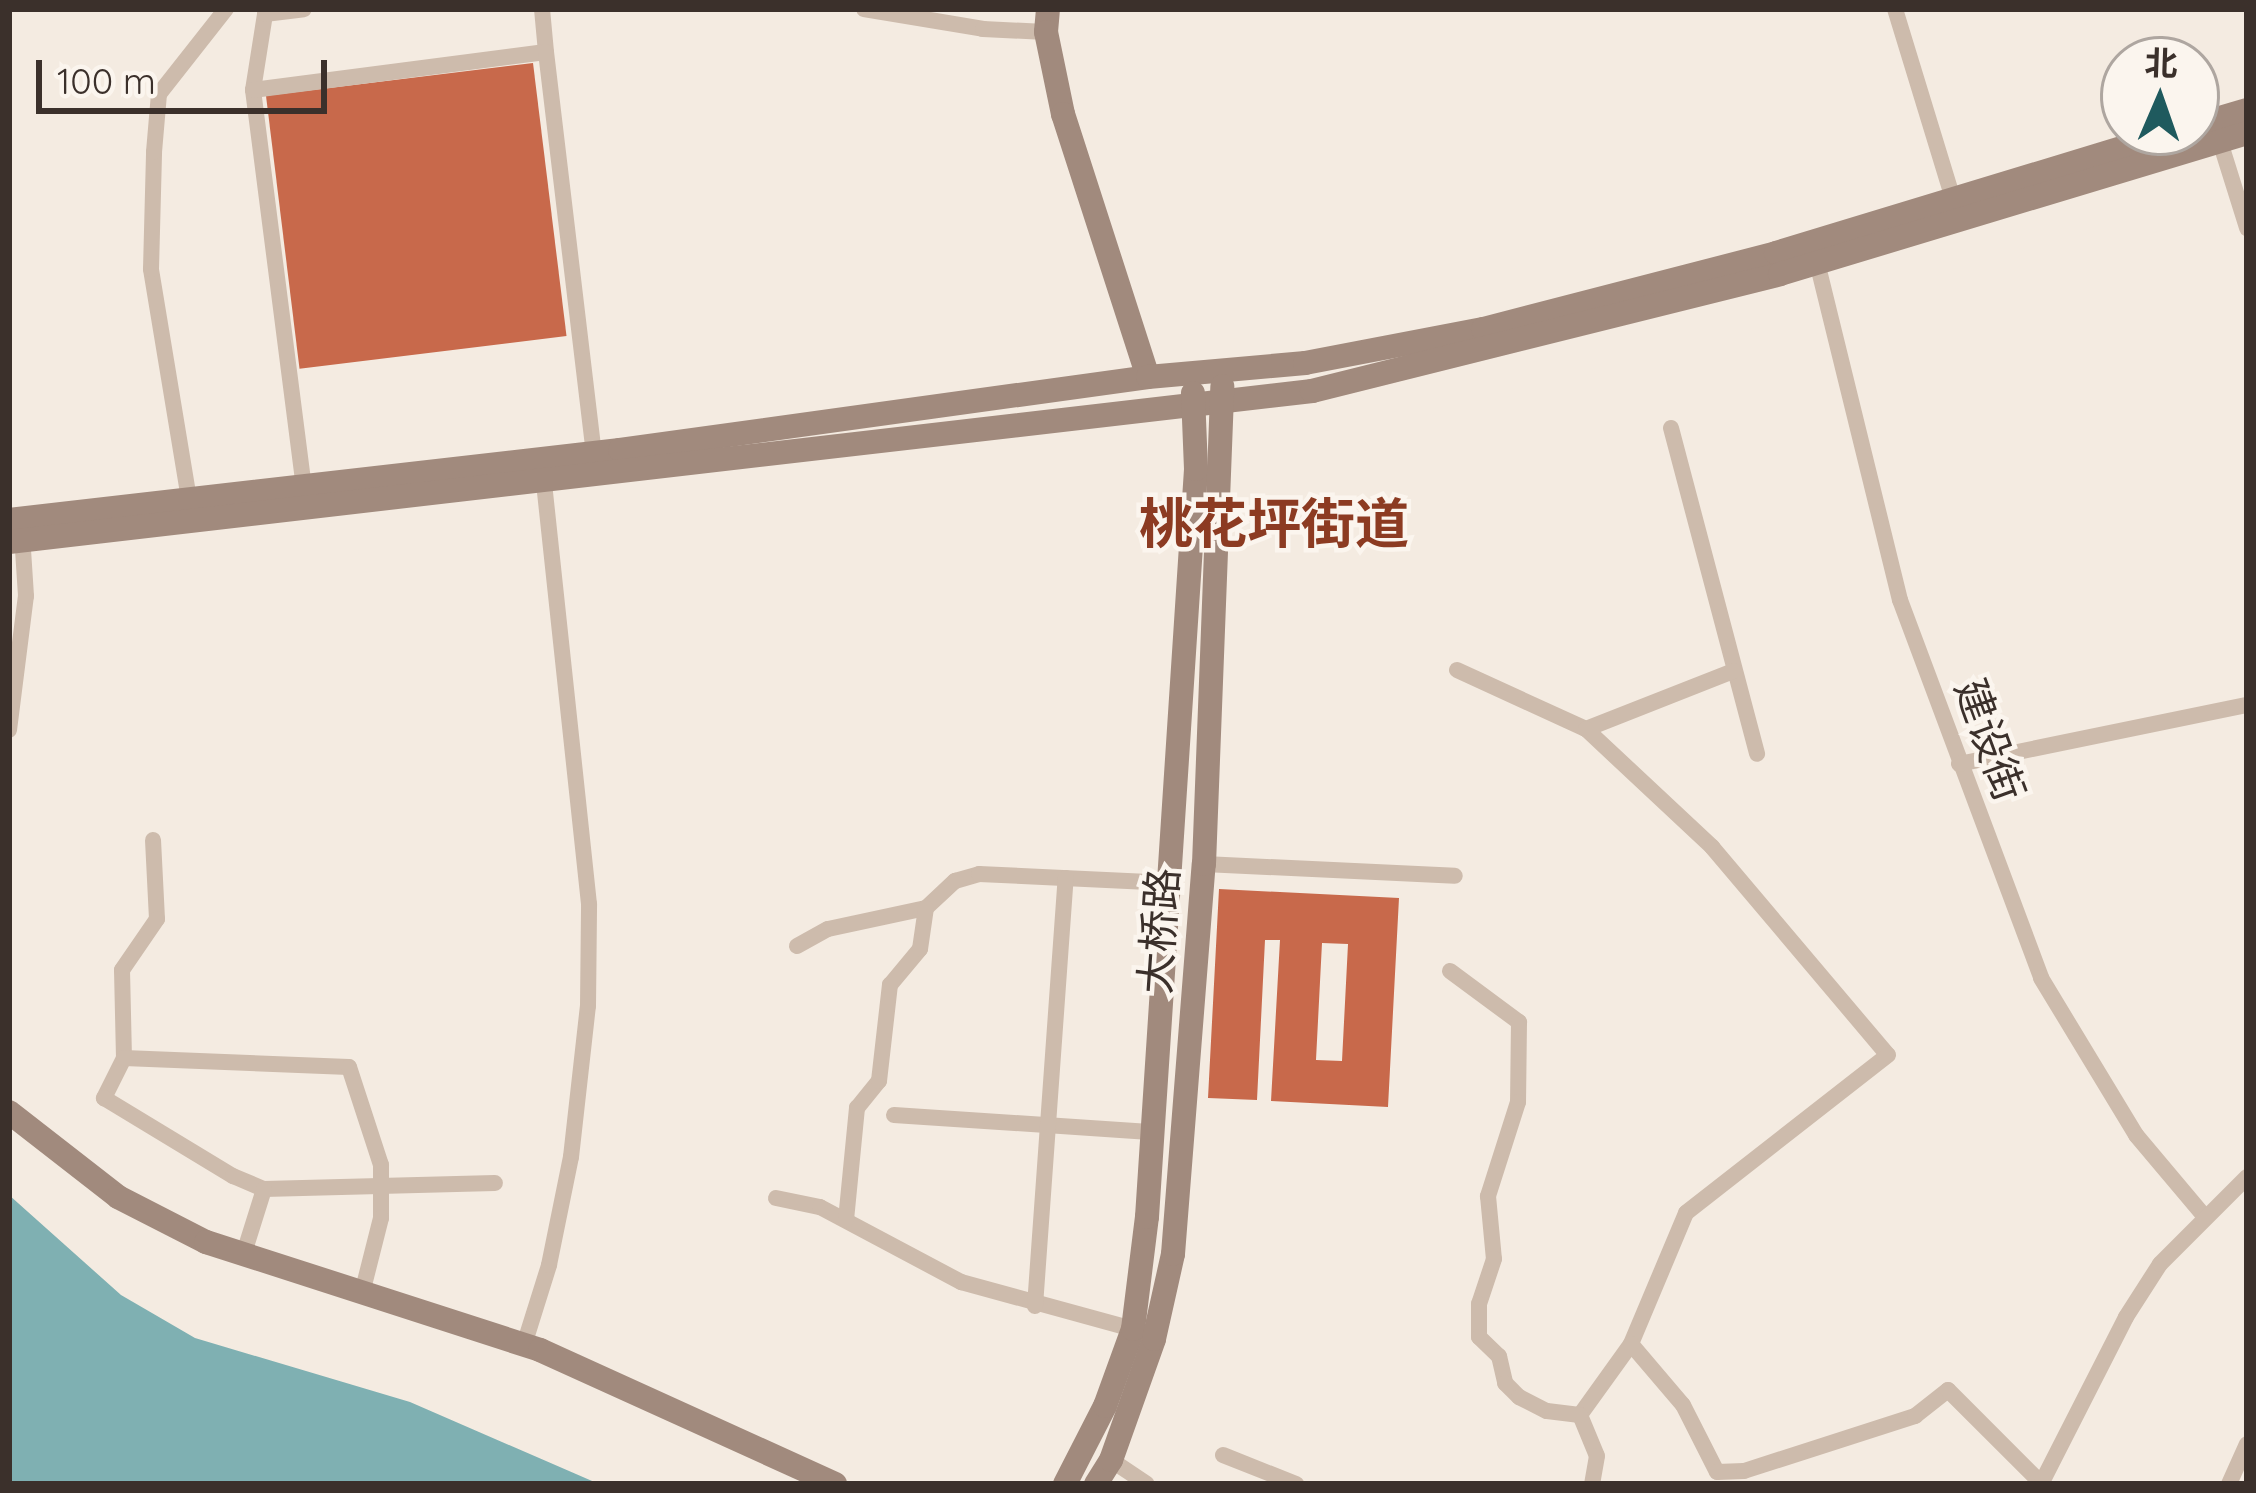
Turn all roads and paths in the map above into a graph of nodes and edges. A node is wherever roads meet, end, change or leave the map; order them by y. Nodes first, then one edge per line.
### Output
1 (226, 9) edge
2 (304, 9) edge
3 (542, 9) edge
4 (864, 9) edge
5 (1895, 9) edge
6 (1047, 21) edge
7 (546, 52) junction
8 (253, 90) junction
9 (2247, 110) edge
10 (2220, 124) edge
11 (2100, 155) edge
12 (2123, 156) edge
13 (2220, 156) edge
14 (1954, 199) junction
15 (2247, 228) edge
16 (1814, 252) junction
17 (1220, 370) junction
18 (1191, 373) junction
19 (1148, 377) junction
20 (1225, 402) junction
21 (1194, 405) junction
22 (1671, 428) dead end
23 (595, 453) junction
24 (542, 472) junction
25 (304, 488) junction
26 (191, 512) junction
27 (15, 531) edge
28 (1456, 670) dead end
29 (1732, 671) junction
30 (2247, 705) edge
31 (1586, 729) junction
32 (9, 730) edge
33 (1757, 754) dead end
34 (1959, 764) junction
35 (153, 840) dead end
36 (1204, 864) junction
37 (1455, 876) dead end
38 (1066, 878) junction
39 (1170, 883) junction
40 (926, 908) junction
41 (797, 946) dead end
42 (1450, 971) dead end
43 (124, 1058) junction
44 (9, 1112) edge
45 (894, 1115) dead end
46 (1048, 1125) junction
47 (1153, 1132) junction
48 (2247, 1177) edge
49 (495, 1184) dead end
50 (381, 1187) junction
51 (264, 1189) junction
52 (776, 1198) dead end
53 (2205, 1217) junction
54 (846, 1220) junction
55 (244, 1253) junction
56 (363, 1289) junction
57 (1035, 1306) junction
58 (1133, 1329) junction
59 (1631, 1344) junction
60 (524, 1345) junction
61 (1580, 1415) junction
62 (2247, 1444) edge
63 (1223, 1455) dead end
64 (1111, 1460) junction
65 (2040, 1482) edge
66 (835, 1484) edge
67 (1065, 1484) edge
68 (1096, 1484) edge
69 (1147, 1484) edge
70 (1296, 1484) edge
71 (1592, 1484) edge
72 (2229, 1484) edge

1 - 26 street
2 - 8 street
3 - 7 street
4 - 6 street
5 - 14 street
6 - 19 main road
7 - 8 street
7 - 23 street
8 - 25 street
9 - 10 main road
11 - 14 main road
12 - 16 main road
13 - 15 street
14 - 16 main road
16 - 17 main road
16 - 20 main road
16 - 34 street, 建设街
17 - 18 main road
17 - 20 main road, 大桥路
18 - 19 main road
18 - 21 main road
19 - 23 main road
20 - 21 main road
20 - 36 main road, 大桥路
21 - 24 main road
21 - 39 main road
22 - 29 street
23 - 24 main road
24 - 25 main road
24 - 26 main road
24 - 60 street
25 - 26 main road
26 - 27 main road
27 - 32 street
28 - 31 street
29 - 31 street
29 - 33 street
30 - 34 street
31 - 59 street
34 - 53 street, 建设街
35 - 43 street
36 - 37 street
36 - 64 main road, 大桥路
38 - 39 street
38 - 40 street
38 - 46 street
39 - 47 main road
40 - 41 street
40 - 54 street
42 - 61 street
43 - 50 street
43 - 51 street
44 - 55 main road
45 - 46 street
46 - 47 street
46 - 57 street
47 - 58 main road
48 - 53 street
49 - 50 street
50 - 51 street
50 - 56 street
51 - 55 street
52 - 54 street
53 - 65 street
54 - 57 street
55 - 56 main road
56 - 60 main road
57 - 58 street
58 - 67 main road
59 - 61 street
59 - 65 street
60 - 66 main road
61 - 71 street
62 - 72 street
63 - 70 street
64 - 68 main road, 大桥路
64 - 69 street

